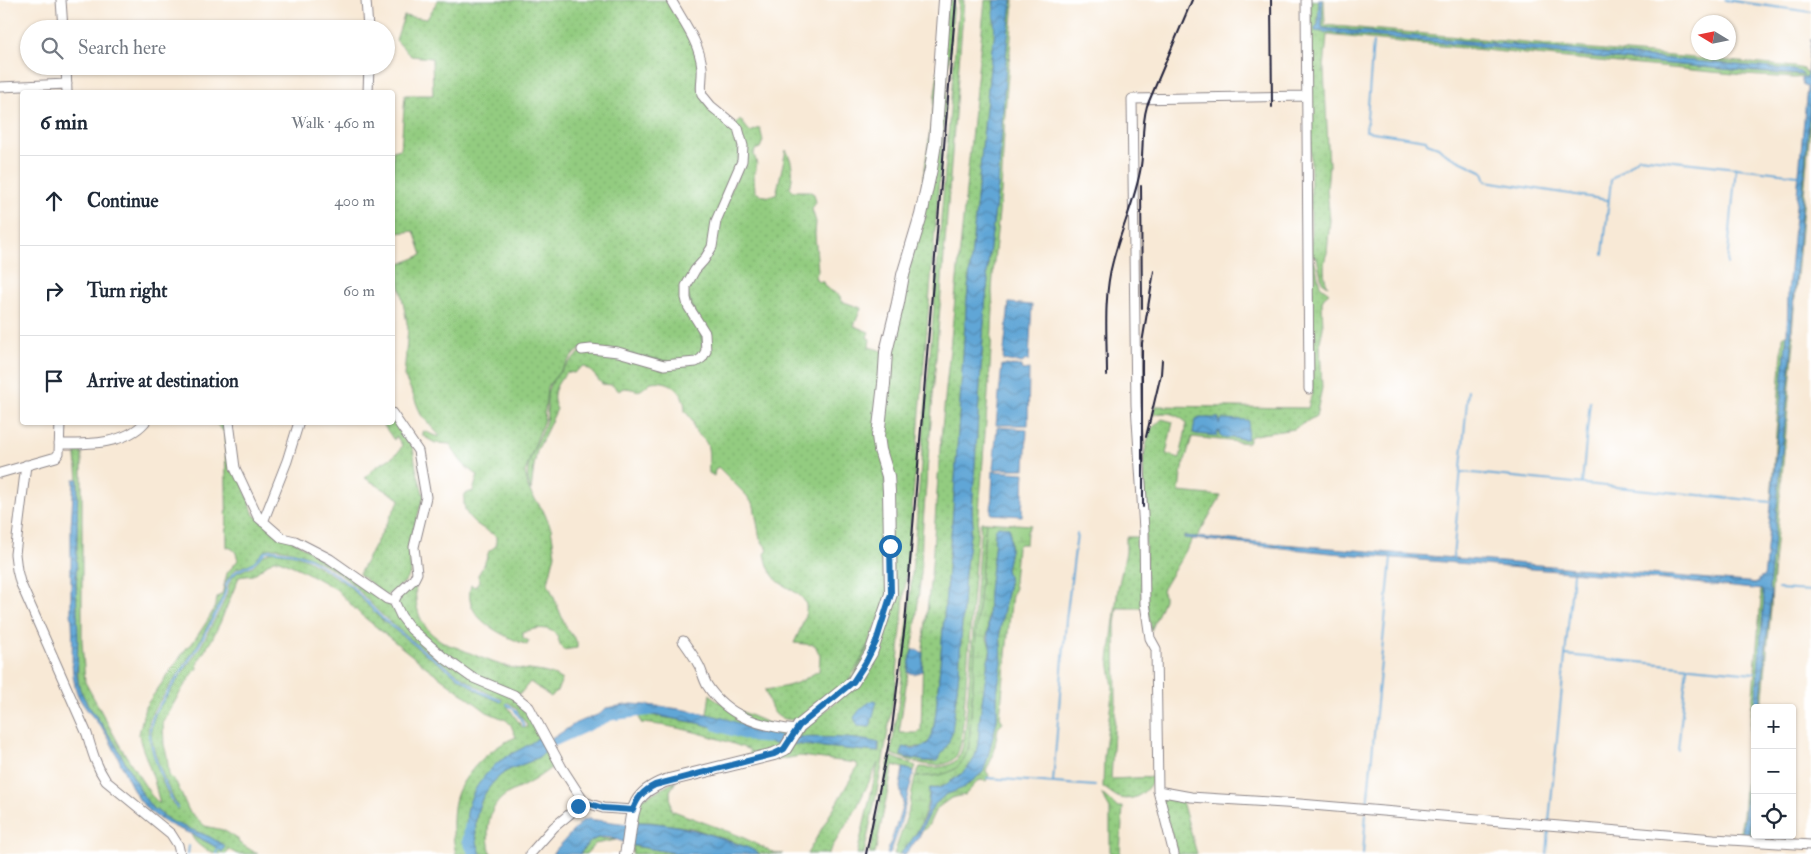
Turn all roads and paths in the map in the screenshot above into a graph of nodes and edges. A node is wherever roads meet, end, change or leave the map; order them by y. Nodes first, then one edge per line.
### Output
1 (61, 0) edge
2 (366, 0) edge
3 (671, 0) edge
4 (945, 0) edge
5 (1306, 0) edge
6 (62, 20) edge
7 (367, 20) edge
8 (66, 75) edge
9 (369, 75) edge
10 (0, 87) edge
11 (67, 88) edge
12 (368, 90) edge
13 (1306, 96) junction
14 (582, 350) dead end
15 (1309, 389) dead end
16 (395, 417) edge
17 (60, 425) edge
18 (143, 425) edge
19 (229, 425) edge
20 (298, 425) edge
21 (59, 444) junction
22 (26, 465) junction
23 (0, 473) edge
24 (263, 522) junction
25 (394, 601) junction
26 (683, 641) dead end
27 (792, 738) junction
28 (1158, 791) junction
29 (584, 802) junction
30 (632, 815) junction
31 (1811, 845) edge
32 (627, 849) edge
33 (180, 854) edge
34 (530, 854) edge
35 (1174, 854) edge

1 - 6 street
2 - 7 street
3 - 14 street
4 - 27 main road
5 - 13 street
8 - 11 street
9 - 12 street
10 - 11 street
13 - 15 street
13 - 28 street
16 - 25 street
17 - 21 street
18 - 21 street
19 - 24 street
20 - 24 street
21 - 22 street
22 - 23 street
22 - 33 street
24 - 25 street
25 - 29 street
26 - 27 street
27 - 30 main road
28 - 31 street
28 - 35 street
29 - 30 street
29 - 34 street
30 - 32 main road

